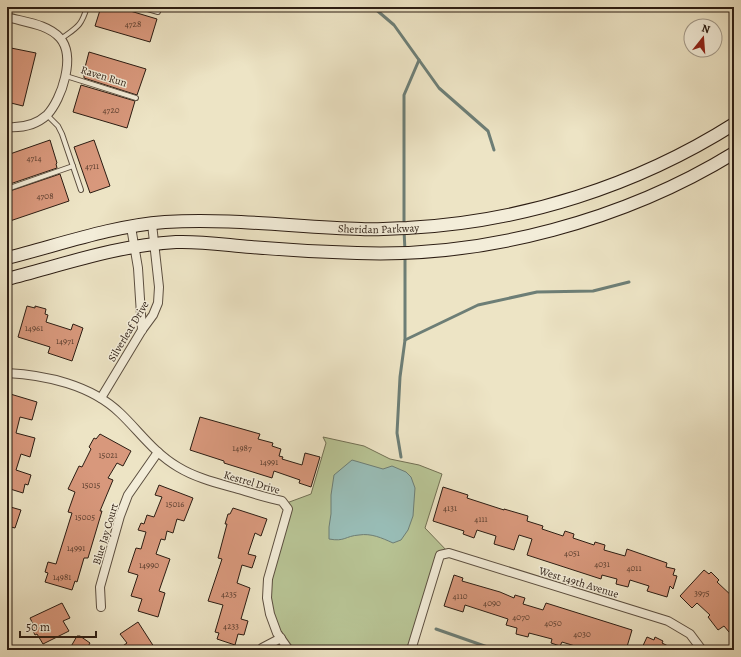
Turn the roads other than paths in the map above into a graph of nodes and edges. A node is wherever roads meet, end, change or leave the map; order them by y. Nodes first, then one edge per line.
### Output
1 (87, 7) edge
2 (141, 7) edge
3 (158, 12) dead end
4 (8, 17) edge
5 (7, 30) edge
6 (61, 39) junction
7 (65, 76) junction
8 (136, 98) dead end
9 (47, 115) junction
10 (734, 124) edge
11 (7, 127) edge
12 (734, 153) edge
13 (73, 166) junction
14 (7, 189) edge
15 (81, 190) dead end
16 (152, 224) junction
17 (131, 226) junction
18 (155, 244) junction
19 (135, 247) junction
20 (7, 258) edge
21 (7, 279) edge
22 (142, 330) junction
23 (7, 374) edge
24 (102, 398) junction
25 (158, 452) junction
26 (101, 607) dead end
27 (281, 638) junction
28 (262, 648) dead end
29 (289, 650) edge
30 (411, 650) edge
31 (702, 650) edge

1 - 6 lane
2 - 3 lane
4 - 5 lane
4 - 6 street
6 - 7 street, Raven Run
7 - 8 lane, Raven Run
7 - 9 street, Raven Run
9 - 11 street, Raven Run
9 - 13 lane
10 - 16 main road, Sheridan Parkway
12 - 18 main road
13 - 14 lane
13 - 15 lane
16 - 17 main road, Sheridan Parkway
16 - 18 street, Silverleaf Drive
17 - 19 street
17 - 20 main road, Sheridan Parkway
18 - 19 main road
18 - 22 street, Silverleaf Drive
19 - 21 main road
19 - 22 street
22 - 24 street, Silverleaf Drive
23 - 24 street, Kestrel Drive
24 - 25 street, Kestrel Drive
25 - 26 street, Blue Jay Court
25 - 27 street, Kestrel Drive
27 - 28 street
27 - 29 street, Kestrel Drive
30 - 31 street, West 149th Avenue

